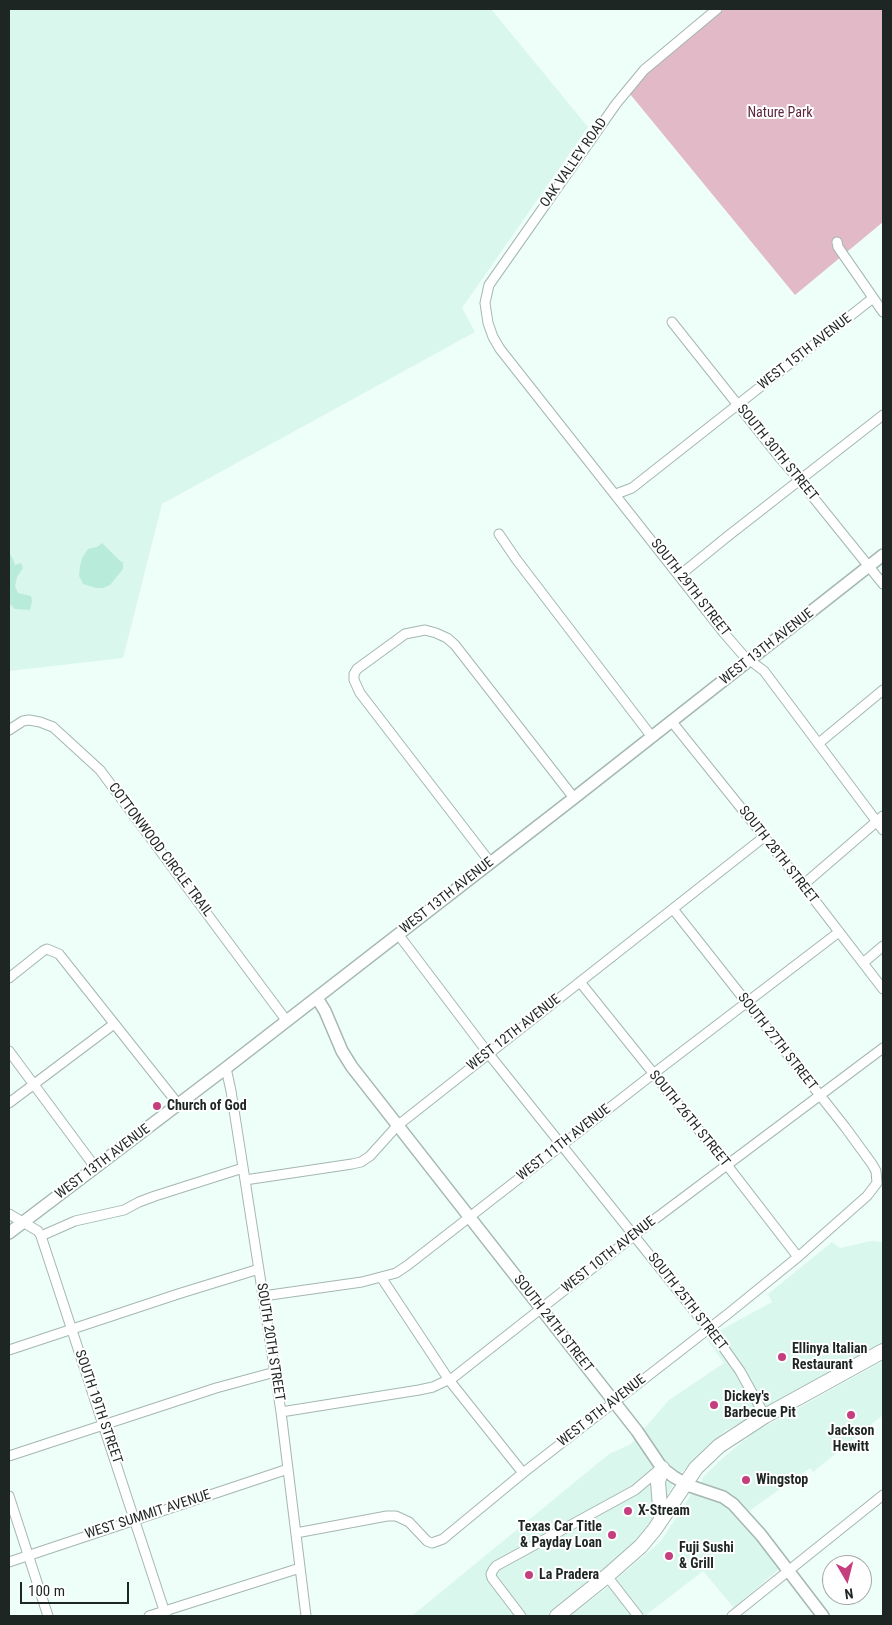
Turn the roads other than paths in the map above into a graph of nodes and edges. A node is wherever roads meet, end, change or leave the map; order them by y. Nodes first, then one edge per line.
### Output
1 (717, 9) edge
2 (837, 242) dead end
3 (873, 298) junction
4 (883, 312) edge
5 (672, 322) dead end
6 (498, 344) joint
7 (738, 405) junction
8 (883, 415) edge
9 (800, 481) junction
10 (616, 494) junction
11 (499, 534) dead end
12 (883, 555) edge
13 (869, 566) junction
14 (680, 575) junction
15 (883, 584) edge
16 (750, 660) junction
17 (883, 690) edge
18 (672, 722) junction
19 (9, 730) edge
20 (652, 737) junction
21 (818, 743) junction
22 (574, 798) junction
23 (880, 819) edge
24 (883, 830) edge
25 (764, 837) junction
26 (490, 862) junction
27 (803, 885) junction
28 (673, 909) junction
29 (839, 932) junction
30 (398, 934) junction
31 (883, 946) edge
32 (863, 963) junction
33 (9, 978) edge
34 (580, 982) junction
35 (883, 989) edge
36 (317, 998) junction
37 (746, 1002) junction
38 (286, 1020) junction
39 (114, 1024) junction
40 (883, 1048) edge
41 (9, 1051) edge
42 (488, 1053) junction
43 (226, 1068) junction
44 (653, 1074) junction
45 (34, 1084) junction
46 (820, 1095) junction
47 (9, 1103) edge
48 (178, 1104) junction
49 (397, 1126) junction
50 (561, 1145) junction
51 (727, 1165) junction
52 (95, 1168) junction
53 (243, 1168) junction
54 (877, 1177) joint
55 (245, 1180) junction
56 (9, 1214) edge
57 (470, 1216) junction
58 (24, 1222) junction
59 (9, 1233) edge
60 (634, 1235) junction
61 (41, 1236) junction
62 (798, 1257) junction
63 (259, 1269) junction
64 (381, 1277) junction
65 (263, 1296) junction
66 (541, 1309) junction
67 (72, 1329) junction
68 (708, 1329) junction
69 (9, 1350) edge
70 (883, 1351) edge
71 (275, 1372) junction
72 (449, 1380) junction
73 (614, 1402) junction
74 (281, 1412) junction
75 (765, 1416) junction
76 (104, 1424) junction
77 (9, 1456) edge
78 (662, 1468) junction
79 (288, 1469) junction
80 (523, 1473) junction
81 (685, 1483) junction
82 (883, 1495) edge
83 (9, 1496) edge
84 (135, 1519) junction
85 (661, 1519) junction
86 (296, 1533) junction
87 (28, 1556) junction
88 (9, 1562) edge
89 (300, 1568) junction
90 (788, 1570) junction
91 (607, 1576) junction
92 (166, 1614) edge
93 (48, 1616) edge
94 (149, 1616) edge
95 (306, 1616) edge
96 (522, 1616) edge
97 (557, 1616) edge
98 (638, 1616) edge
99 (732, 1616) edge
100 (823, 1616) edge

1 - 6 street, OAK VALLEY ROAD
2 - 3 street
3 - 4 street
3 - 7 street, WEST 15TH AVENUE
5 - 7 street, SOUTH 30TH STREET
6 - 10 street, SOUTH 29TH STREET
7 - 9 street, SOUTH 30TH STREET
7 - 10 street, WEST 15TH AVENUE
8 - 9 street
9 - 13 street, SOUTH 30TH STREET
9 - 14 street
10 - 14 street, SOUTH 29TH STREET
11 - 20 street
12 - 13 street, WEST 13TH AVENUE
13 - 15 street, SOUTH 30TH STREET
13 - 16 street, WEST 13TH AVENUE
14 - 16 street, SOUTH 29TH STREET
16 - 18 street, WEST 13TH AVENUE
16 - 21 street, SOUTH 29TH STREET
17 - 21 street
18 - 20 street, WEST 13TH AVENUE
18 - 25 street, SOUTH 28TH STREET
19 - 38 street, COTTONWOOD CIRCLE TRAIL
20 - 22 street, WEST 13TH AVENUE
21 - 23 street, SOUTH 29TH STREET
22 - 26 street, WEST 13TH AVENUE
22 - 26 street
23 - 24 street, SOUTH 29TH STREET
23 - 27 street
25 - 27 street, SOUTH 28TH STREET
25 - 28 street, WEST 12TH AVENUE
26 - 30 street, WEST 13TH AVENUE
27 - 29 street, SOUTH 28TH STREET
28 - 34 street, WEST 12TH AVENUE
28 - 37 street, SOUTH 27TH STREET
29 - 32 street, SOUTH 28TH STREET
29 - 37 street, WEST 11TH AVENUE
30 - 36 street, WEST 13TH AVENUE
30 - 42 street, SOUTH 25TH STREET
31 - 32 street
32 - 35 street, SOUTH 28TH STREET
33 - 39 street
34 - 42 street, WEST 12TH AVENUE
34 - 44 street, SOUTH 26TH STREET
36 - 38 street, WEST 13TH AVENUE
36 - 49 street, SOUTH 24TH STREET
37 - 44 street, WEST 11TH AVENUE
37 - 46 street, SOUTH 27TH STREET
38 - 43 street, WEST 13TH AVENUE
39 - 45 street
39 - 48 street
40 - 46 street, WEST 10TH AVENUE
41 - 45 street
42 - 49 street, WEST 12TH AVENUE
42 - 50 street, SOUTH 25TH STREET
43 - 48 street, WEST 13TH AVENUE
43 - 53 street, SOUTH 20TH STREET
44 - 50 street, WEST 11TH AVENUE
44 - 51 street, SOUTH 26TH STREET
45 - 47 street
45 - 52 street
46 - 51 street, WEST 10TH AVENUE
46 - 54 street, SOUTH 27TH STREET
48 - 52 street, WEST 13TH AVENUE
49 - 55 street, WEST 12TH AVENUE
49 - 57 street, SOUTH 24TH STREET
50 - 57 street, WEST 11TH AVENUE
50 - 60 street, SOUTH 25TH STREET
51 - 60 street, WEST 10TH AVENUE
51 - 62 street, SOUTH 26TH STREET
52 - 58 street, WEST 13TH AVENUE
53 - 55 street, SOUTH 20TH STREET
53 - 61 street
54 - 62 street, WEST 9TH AVENUE
55 - 63 street, SOUTH 20TH STREET
56 - 58 street
57 - 64 street, WEST 11TH AVENUE
57 - 66 street, SOUTH 24TH STREET
58 - 59 street, WEST 13TH AVENUE
58 - 61 street
60 - 66 street, WEST 10TH AVENUE
60 - 68 street, SOUTH 25TH STREET
61 - 67 street, SOUTH 19TH STREET
62 - 68 street, WEST 9TH AVENUE
63 - 65 street, SOUTH 20TH STREET
63 - 67 street
64 - 65 street, WEST 11TH AVENUE
64 - 72 street
65 - 71 street, SOUTH 20TH STREET
66 - 72 street, WEST 10TH AVENUE
66 - 73 street, SOUTH 24TH STREET
67 - 69 street
67 - 76 street, SOUTH 19TH STREET
68 - 73 street, WEST 9TH AVENUE
68 - 75 street, SOUTH 25TH STREET
70 - 75 main road
71 - 74 street, SOUTH 20TH STREET
71 - 76 street
72 - 74 street, WEST 10TH AVENUE
72 - 80 street
73 - 78 street, SOUTH 24TH STREET
73 - 80 street, WEST 9TH AVENUE
74 - 79 street, SOUTH 20TH STREET
75 - 81 main road
76 - 77 street
76 - 84 street, SOUTH 19TH STREET
78 - 81 street, SOUTH 24TH STREET
78 - 85 main road
78 - 96 street
79 - 84 street, WEST SUMMIT AVENUE
79 - 86 street, SOUTH 20TH STREET
80 - 86 street, WEST 9TH AVENUE
81 - 85 main road
81 - 90 street, SOUTH 24TH STREET
82 - 90 street
83 - 87 street
84 - 87 street, WEST SUMMIT AVENUE
84 - 92 street, SOUTH 19TH STREET
85 - 91 main road
86 - 89 street, SOUTH 20TH STREET
87 - 88 street, WEST SUMMIT AVENUE
87 - 93 street
89 - 92 street
89 - 95 street, SOUTH 20TH STREET
90 - 99 street
90 - 100 street, SOUTH 24TH STREET
91 - 97 main road
91 - 98 street
92 - 94 street

